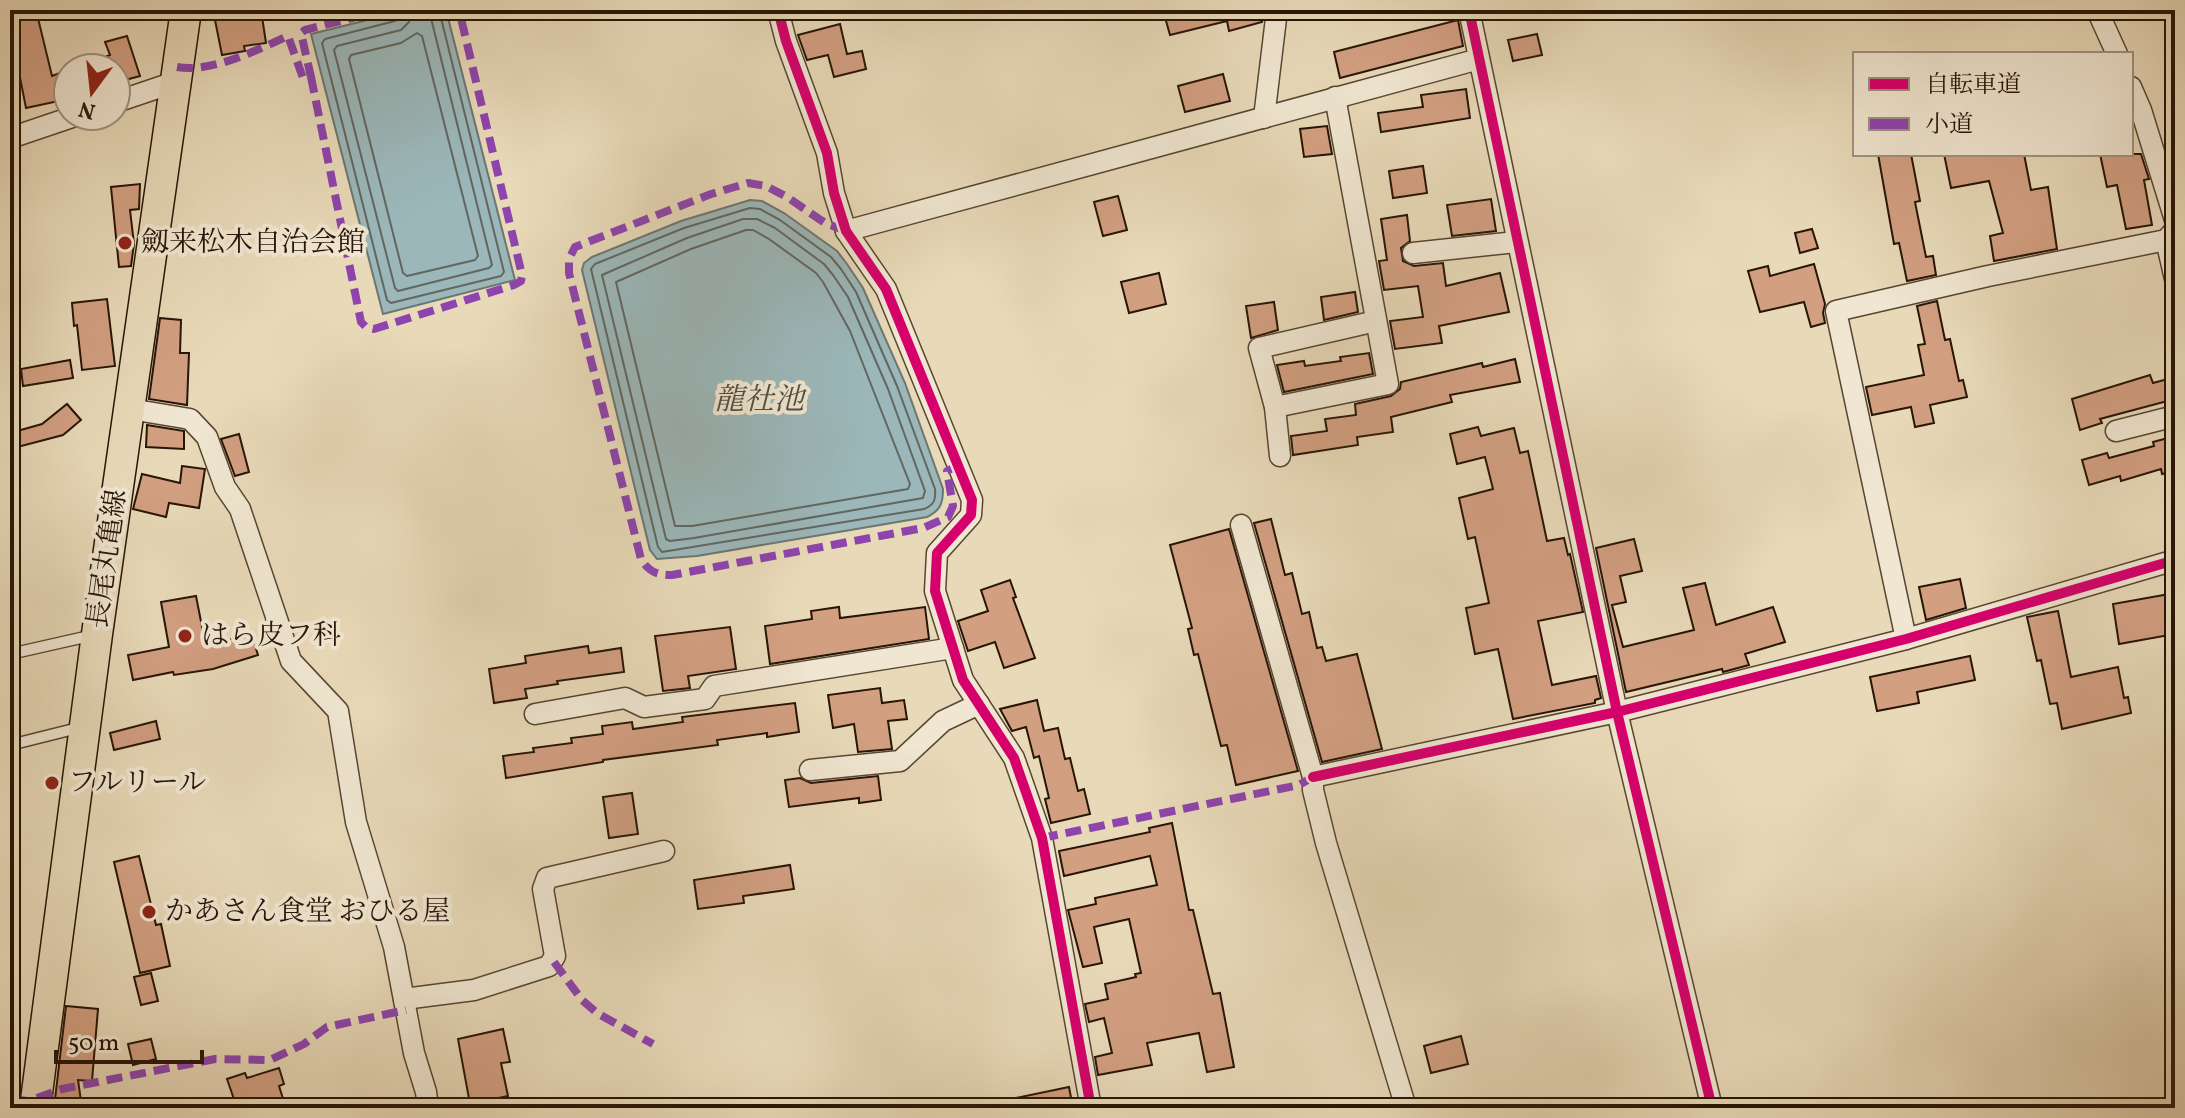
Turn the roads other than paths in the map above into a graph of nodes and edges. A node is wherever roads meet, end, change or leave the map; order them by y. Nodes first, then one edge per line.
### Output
1 (186, 10) edge
2 (778, 10) edge
3 (1277, 10) edge
4 (1469, 10) edge
5 (2097, 10) edge
6 (2116, 52) edge
7 (1479, 59) junction
8 (175, 82) junction
9 (2133, 92) edge
10 (132, 97) edge
11 (1335, 97) junction
12 (1264, 118) junction
13 (52, 124) edge
14 (10, 138) edge
15 (2175, 220) edge
16 (846, 231) junction
17 (2171, 235) edge
18 (1516, 242) junction
19 (1413, 253) dead end
20 (2175, 279) edge
21 (1376, 321) junction
22 (1275, 407) junction
23 (130, 409) junction
24 (2175, 416) edge
25 (2116, 431) dead end
26 (1280, 456) dead end
27 (1241, 525) dead end
28 (2175, 560) edge
29 (97, 634) junction
30 (1906, 639) junction
31 (953, 648) junction
32 (10, 654) edge
33 (979, 704) junction
34 (1617, 712) junction
35 (535, 714) dead end
36 (84, 727) junction
37 (10, 745) edge
38 (810, 770) dead end
39 (1313, 777) junction
40 (664, 851) dead end
41 (404, 999) junction
42 (35, 1108) edge
43 (428, 1108) edge
44 (1091, 1108) edge
45 (1406, 1108) edge
46 (1712, 1108) edge

1 - 8 main road, 長尾丸亀線
2 - 16 street
3 - 12 street
4 - 7 street
5 - 6 street
7 - 11 street
7 - 18 street
8 - 10 street
8 - 23 main road, 長尾丸亀線
9 - 15 street
11 - 12 street
11 - 21 street
12 - 16 street
13 - 14 street
16 - 31 street
17 - 20 street
17 - 30 street
18 - 19 street
18 - 34 street
21 - 22 street
21 - 22 street
22 - 26 street
23 - 29 main road, 長尾丸亀線
23 - 41 street
24 - 25 street
27 - 39 street
28 - 30 street
29 - 32 lane
29 - 36 main road, 長尾丸亀線
30 - 34 street
31 - 33 street
31 - 35 street
33 - 38 street
33 - 44 street
34 - 39 street
34 - 46 street
36 - 37 lane
36 - 42 main road, 長尾丸亀線
39 - 45 street
40 - 41 street
41 - 43 street

